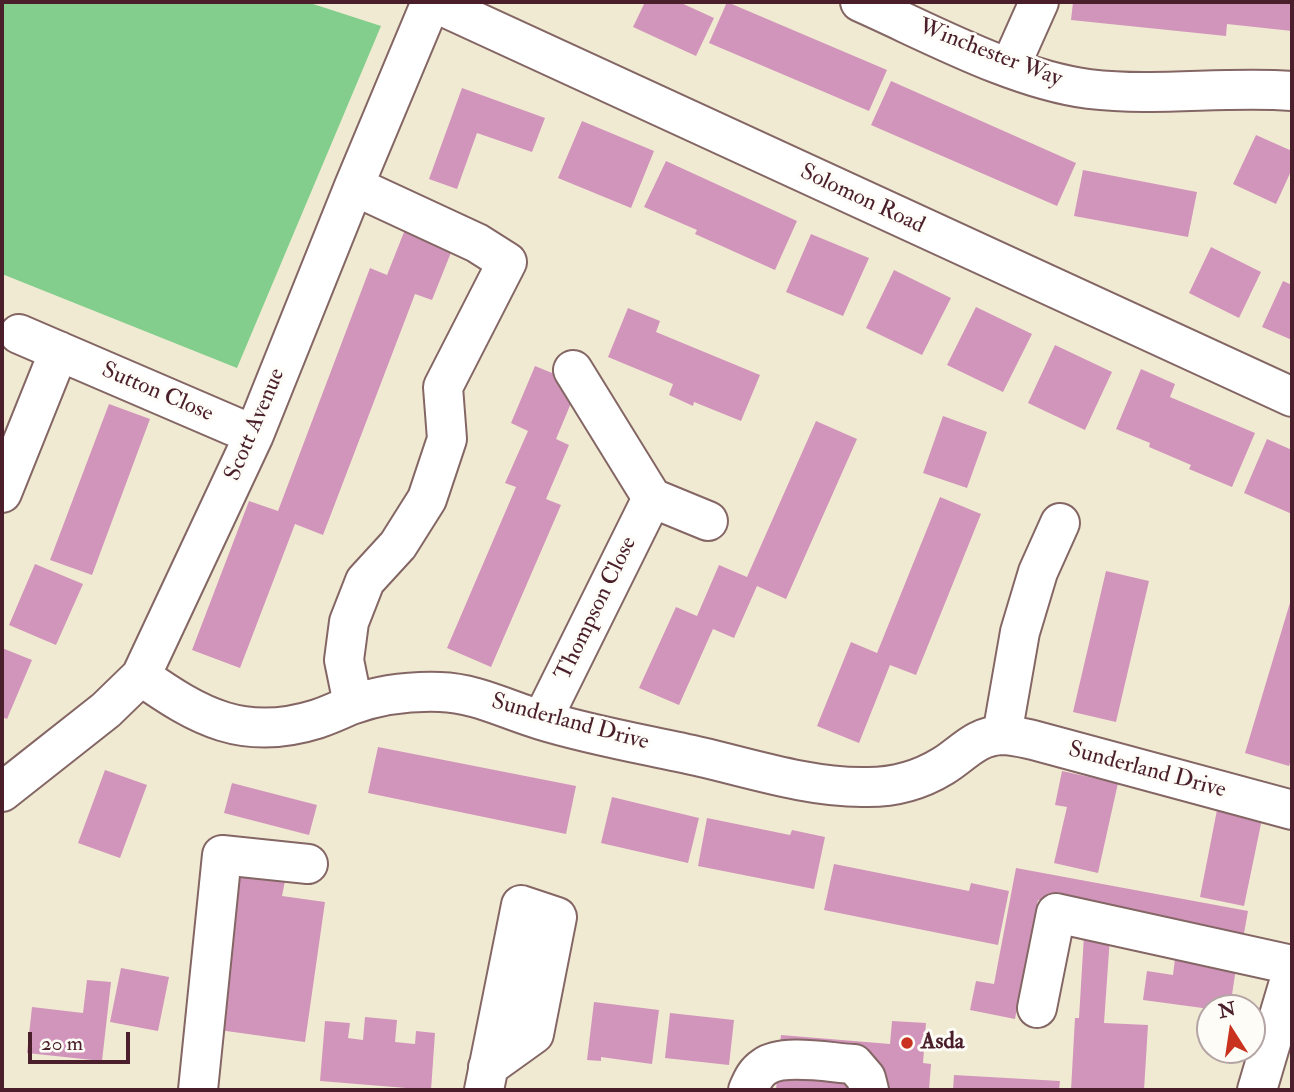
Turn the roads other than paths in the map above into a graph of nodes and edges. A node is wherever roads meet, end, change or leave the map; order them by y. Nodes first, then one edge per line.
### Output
1 (432, 2) edge
2 (860, 2) edge
3 (1039, 2) edge
4 (1010, 66) junction
5 (1292, 91) edge
6 (354, 186) junction
7 (19, 334) dead end
8 (59, 351) junction
9 (573, 370) dead end
10 (1292, 397) edge
11 (254, 435) junction
12 (2, 493) edge
13 (652, 498) junction
14 (708, 521) dead end
15 (1060, 523) dead end
16 (141, 676) junction
17 (353, 704) junction
18 (542, 720) junction
19 (1002, 735) junction
20 (2, 792) edge
21 (1292, 810) edge
22 (308, 864) dead end
23 (1292, 965) edge
24 (1292, 972) edge
25 (1037, 1008) dead end
26 (198, 1090) edge
27 (748, 1090) edge
28 (869, 1090) edge
29 (1257, 1090) edge

1 - 6 street, Scott Avenue
1 - 10 street, Solomon Road
2 - 4 street, Winchester Way
3 - 4 street
4 - 5 street, Winchester Way
6 - 11 street, Scott Avenue
6 - 17 street
7 - 8 street, Sutton Close
8 - 11 street, Sutton Close
8 - 12 street
9 - 13 street
11 - 16 street, Scott Avenue
13 - 14 street
13 - 18 street, Thompson Close
15 - 19 street
16 - 17 street, Sunderland Drive
16 - 20 street, Scott Avenue
17 - 18 street, Sunderland Drive
18 - 19 street, Sunderland Drive
19 - 21 street, Sunderland Drive
22 - 26 street
23 - 25 street
24 - 29 street
27 - 28 street

